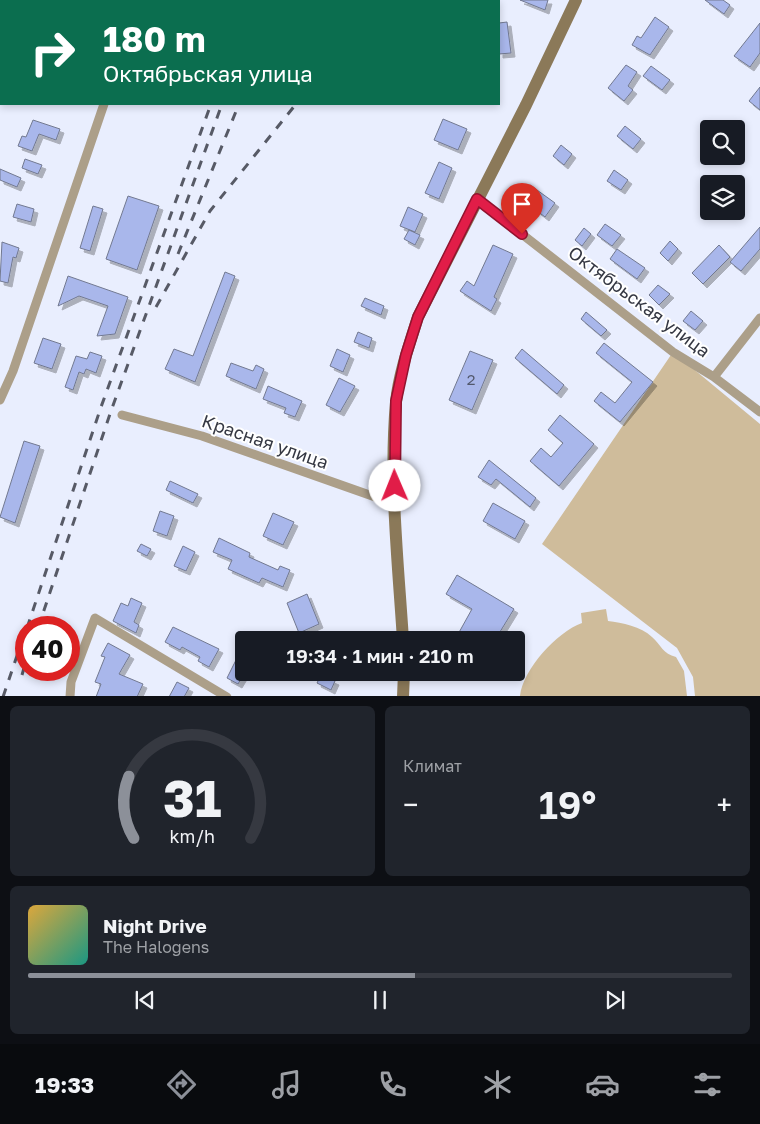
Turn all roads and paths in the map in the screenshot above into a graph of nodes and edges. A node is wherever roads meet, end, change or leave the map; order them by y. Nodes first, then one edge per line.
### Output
1 (576, 0) edge
2 (104, 105) edge
3 (477, 199) junction
4 (760, 318) edge
5 (714, 377) junction
6 (0, 400) edge
7 (760, 412) edge
8 (122, 415) dead end
9 (395, 504) junction
10 (402, 631) edge
11 (404, 681) edge
12 (70, 696) edge
13 (227, 696) edge
14 (403, 696) edge

1 - 3 street
2 - 6 street
3 - 5 street, Октябрьская улица
3 - 9 street
4 - 5 street
5 - 7 street, Октябрьская улица
8 - 9 street, Красная улица
9 - 10 street
11 - 14 street
12 - 13 street

